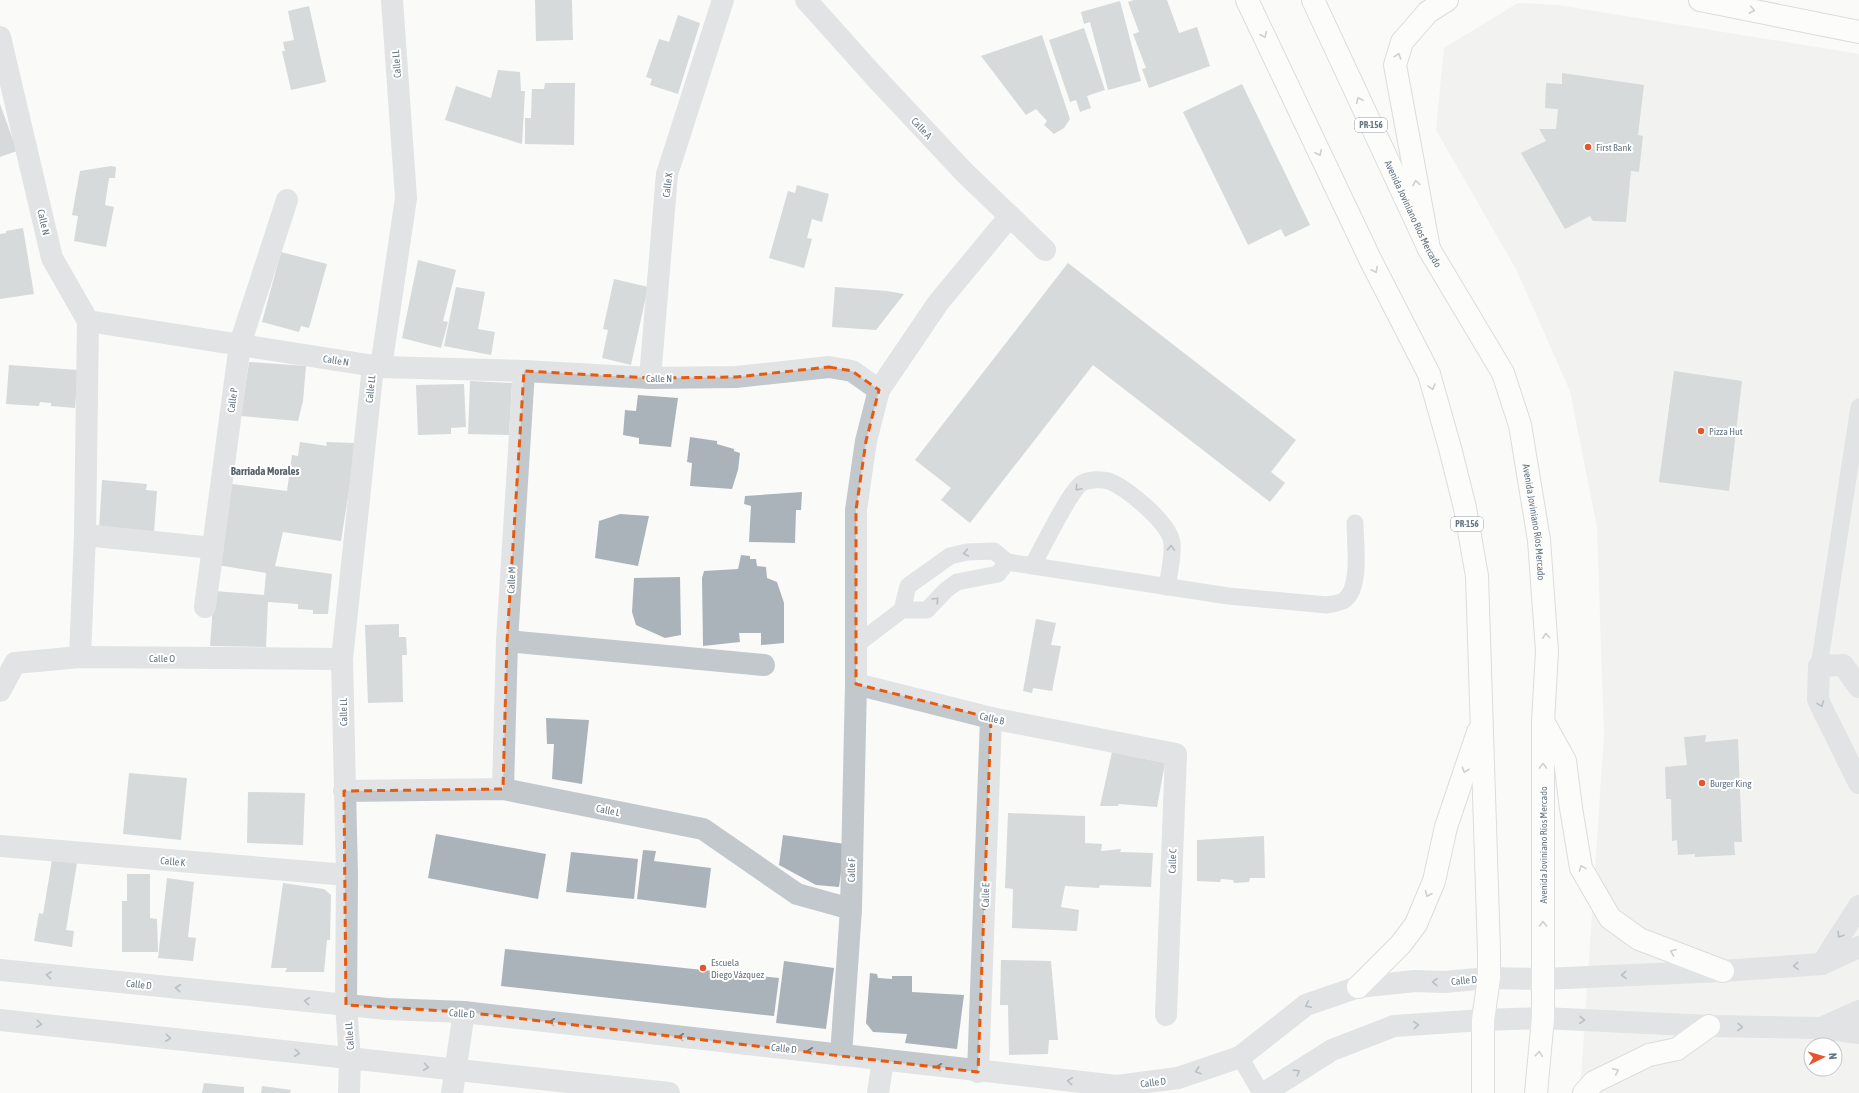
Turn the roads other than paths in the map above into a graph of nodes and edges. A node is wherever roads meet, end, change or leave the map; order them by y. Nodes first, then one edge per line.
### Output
1 (392, 0) edge
2 (723, 0) edge
3 (806, 0) edge
4 (1247, 0) edge
5 (1313, 0) edge
6 (1447, 0) edge
7 (1700, 0) edge
8 (1859, 32) edge
9 (0, 36) edge
10 (287, 200) dead end
11 (1010, 216) junction
12 (1429, 249) junction
13 (1045, 250) dead end
14 (88, 321) junction
15 (240, 344) junction
16 (377, 367) junction
17 (524, 371) junction
18 (650, 378) junction
19 (879, 390) junction
20 (1859, 407) edge
21 (1355, 523) dead end
22 (85, 536) junction
23 (213, 548) junction
24 (1007, 562) junction
25 (1032, 566) junction
26 (1167, 587) junction
27 (205, 607) dead end
28 (902, 610) junction
29 (507, 641) junction
30 (856, 645) junction
31 (80, 657) junction
32 (342, 659) junction
33 (764, 665) dead end
34 (1819, 666) junction
35 (856, 684) junction
36 (1859, 687) edge
37 (0, 691) edge
38 (991, 718) junction
39 (1482, 720) junction
40 (1543, 722) junction
41 (1130, 746) joint
42 (1856, 771) edge
43 (503, 789) junction
44 (344, 791) junction
45 (0, 846) edge
46 (347, 875) junction
47 (1859, 906) edge
48 (850, 909) junction
49 (1859, 947) edge
50 (1822, 964) junction
51 (0, 970) edge
52 (1723, 971) junction
53 (1489, 978) junction
54 (1543, 979) junction
55 (1358, 987) junction
56 (346, 1004) junction
57 (1859, 1011) edge
58 (464, 1012) junction
59 (1166, 1015) dead end
60 (1543, 1018) junction
61 (0, 1020) edge
62 (1483, 1020) junction
63 (1709, 1026) junction
64 (1821, 1028) junction
65 (1859, 1033) edge
66 (841, 1055) junction
67 (1240, 1057) junction
68 (350, 1059) junction
69 (883, 1060) junction
70 (455, 1071) junction
71 (978, 1072) junction
72 (349, 1093) edge
73 (452, 1093) edge
74 (669, 1093) edge
75 (878, 1093) edge
76 (1263, 1093) edge
77 (1483, 1093) edge
78 (1536, 1093) edge
79 (1584, 1093) edge

1 - 16 street, Calle LL
2 - 18 street, Calle X
3 - 11 street, Calle A
4 -> 39 main road, PR-156
12 -> 5 main road, Avenida Joviniano Ríos Mercado / PR-156
12 -> 6 main road
7 -> 8 main road
9 - 14 street, Calle N
10 - 15 street, Calle P
11 - 13 street, Calle A
11 - 19 street, Calle F
40 -> 12 main road, Avenida Joviniano Ríos Mercado / PR-156
14 - 15 street, Calle N
14 - 22 street
15 - 16 street, Calle N
15 - 23 street, Calle P
16 - 17 street, Calle N
16 - 32 street, Calle LL
17 - 18 street, Calle N
17 - 29 street, Calle M
18 - 19 street, Calle N
19 - 30 street, Calle F
20 - 34 lane
21 - 26 lane
22 - 23 street
22 - 31 street
23 - 27 street, Calle P
24 - 25 lane
28 -> 24 lane
24 -> 28 lane
25 - 26 lane
26 -> 25 lane
28 - 30 lane
29 - 33 street
29 - 43 street, Calle M
30 - 35 street, Calle F
31 - 32 street, Calle O
31 - 37 street, Calle O
32 - 44 street, Calle LL
34 - 36 street
34 -> 42 street
35 - 38 street, Calle B
35 - 48 street, Calle F
38 - 41 street, Calle B
38 - 71 street, Calle E
39 - 53 main road, PR-156
39 -> 55 main road
52 -> 40 main road
54 -> 40 main road, Avenida Joviniano Ríos Mercado / PR-156
41 - 59 street, Calle C
43 - 44 street, Calle L
43 - 48 street, Calle L
44 - 46 street, Calle LL
45 - 46 street, Calle K
46 - 56 street, Calle LL
47 -> 50 street
48 - 66 street, Calle F
49 - 50 street
50 -> 52 street, Calle D
56 -> 51 street, Calle D
52 -> 54 street, Calle D
53 - 54 street, Calle D
53 -> 55 street, Calle D
53 - 62 main road, PR-156
54 - 60 main road, Avenida Joviniano Ríos Mercado / PR-156
55 -> 67 street, Calle D
56 - 58 street, Calle D
56 - 68 street, Calle LL
57 - 64 street
66 -> 58 street, Calle D
58 - 70 street
60 - 62 street
60 -> 63 street
78 -> 60 main road, Avenida Joviniano Ríos Mercado / PR-156
61 -> 68 street
76 -> 62 street
62 - 77 main road, PR-156
63 -> 64 street
79 -> 63 main road
64 - 65 street
66 - 69 street, Calle D
67 -> 71 street, Calle D
67 - 76 lane
68 -> 70 street
68 - 72 street, Calle LL
71 -> 69 street, Calle D
69 - 75 street
70 - 73 street
70 - 74 street

